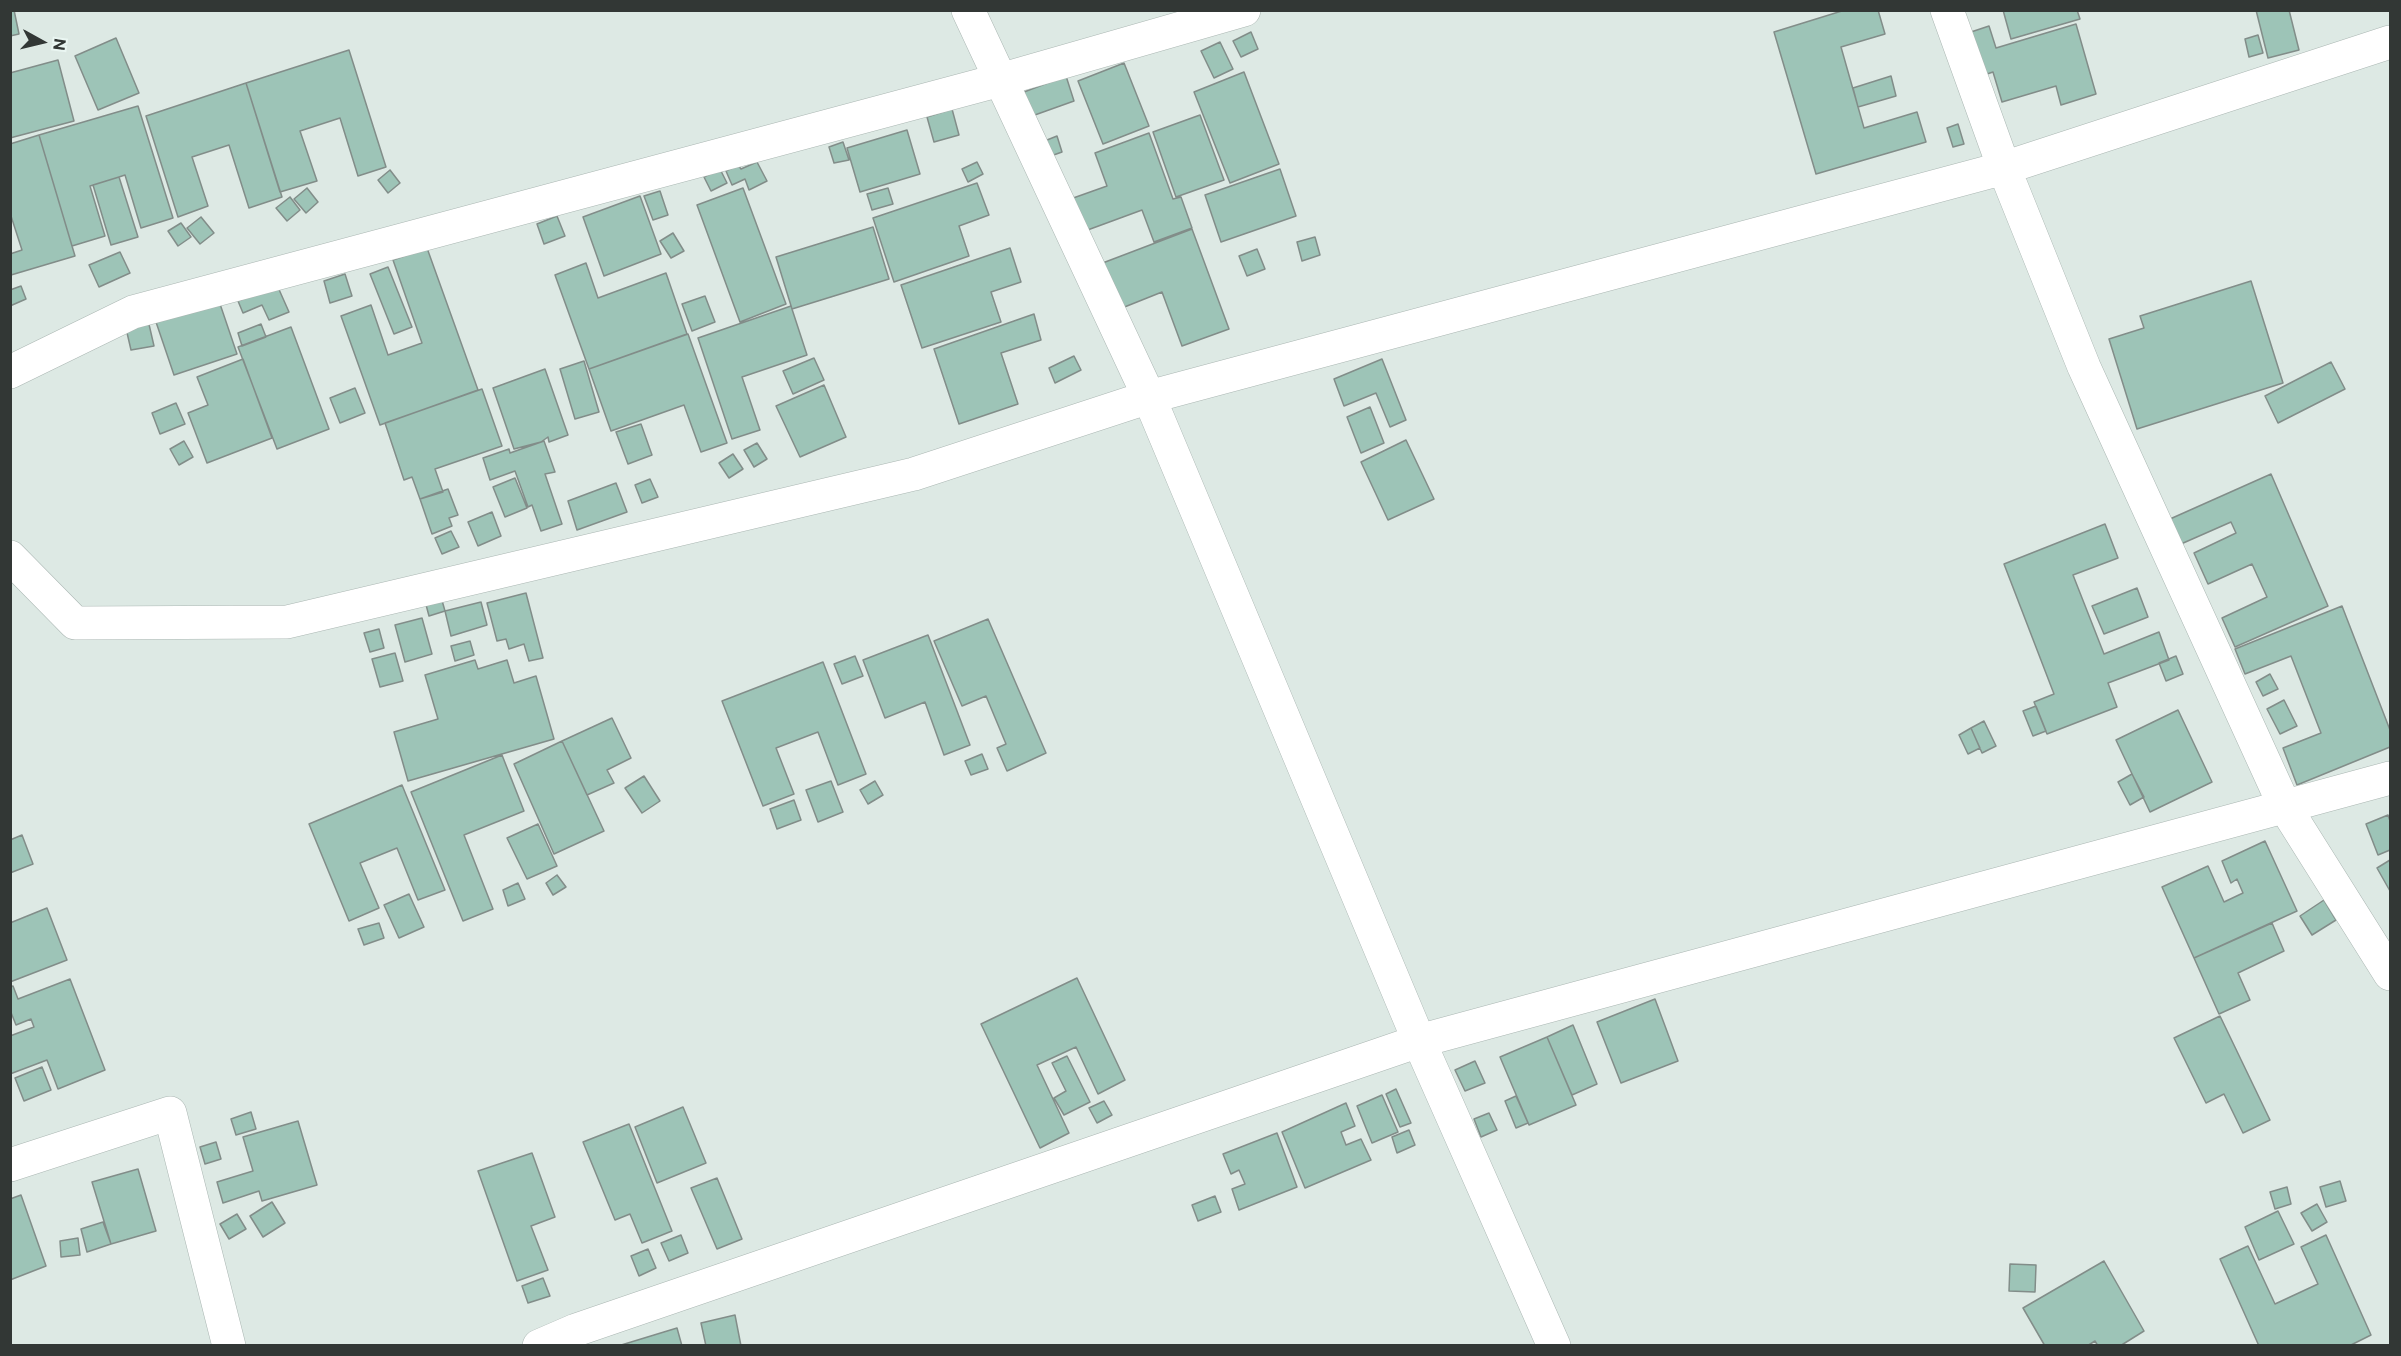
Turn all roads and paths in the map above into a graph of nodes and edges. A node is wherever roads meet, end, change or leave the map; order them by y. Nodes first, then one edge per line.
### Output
1 (968, 10) edge
2 (1244, 10) edge
3 (1947, 10) edge
4 (2391, 42) edge
5 (1000, 80) junction
6 (2004, 168) junction
7 (10, 372) edge
8 (1149, 397) junction
9 (10, 557) edge
10 (2391, 778) edge
11 (2285, 807) junction
12 (2391, 974) edge
13 (1419, 1041) junction
14 (10, 1165) edge
15 (579, 1338) edge
16 (229, 1346) edge
17 (539, 1346) edge
18 (1554, 1346) edge

1 - 5 street
2 - 5 street
3 - 6 street
4 - 6 street
5 - 7 street
5 - 8 street
6 - 8 street
6 - 11 street
8 - 9 street
8 - 13 street
10 - 11 street
11 - 12 street
11 - 13 street
13 - 15 street
13 - 18 street
14 - 16 street
15 - 17 street

